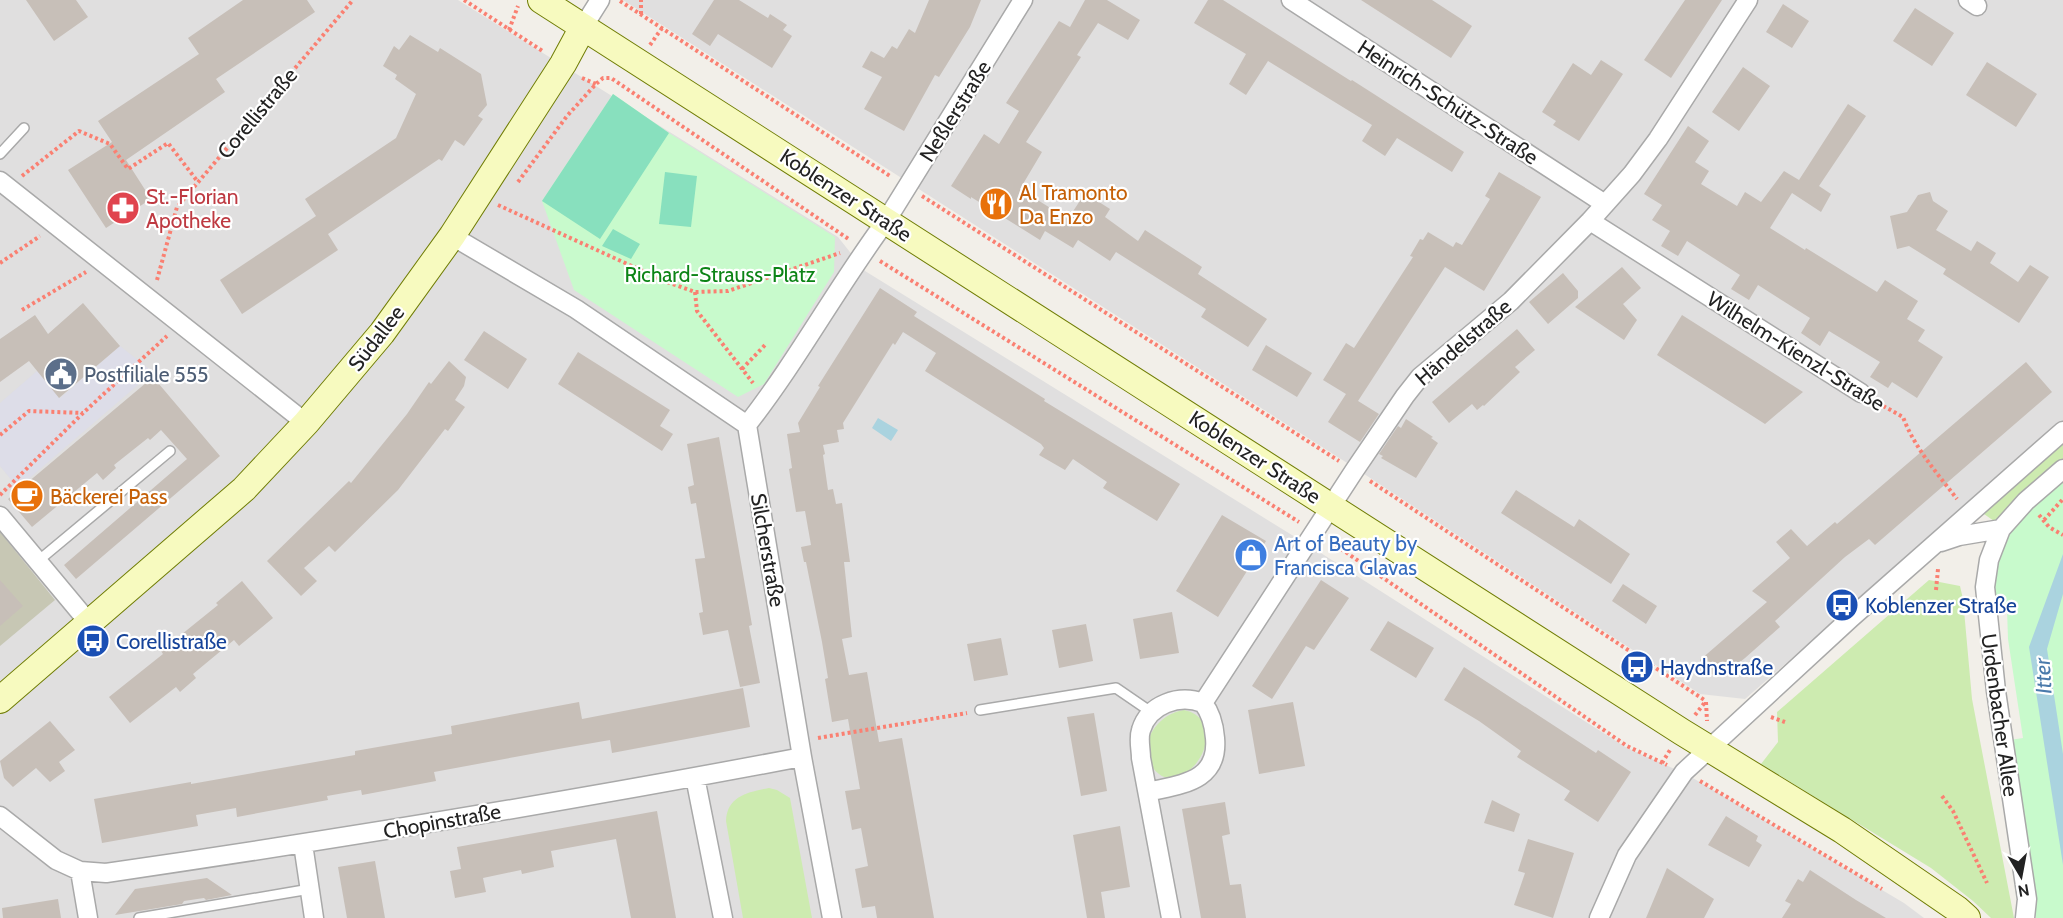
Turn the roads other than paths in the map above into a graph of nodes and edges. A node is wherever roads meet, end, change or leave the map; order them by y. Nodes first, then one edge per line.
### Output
1 (600, 0) edge
2 (1023, 0) edge
3 (1291, 0) edge
4 (1748, 0) edge
5 (530, 2) edge
6 (583, 27) junction
7 (24, 128) dead end
8 (0, 154) edge
9 (4, 184) edge
10 (1605, 204) junction
11 (886, 221) junction
12 (1590, 221) junction
13 (452, 236) junction
14 (1861, 393) road end
15 (306, 423) junction
16 (747, 425) junction
17 (2063, 431) edge
18 (170, 451) dead end
19 (2063, 469) edge
20 (1332, 506) junction
21 (0, 516) edge
22 (2001, 529) junction
23 (1935, 544) junction
24 (38, 561) junction
25 (90, 624) junction
26 (0, 700) edge
27 (1203, 703) junction
28 (980, 710) road end
29 (1151, 712) junction
30 (801, 749) junction
31 (1710, 749) junction
32 (695, 777) junction
33 (1148, 792) junction
34 (0, 816) edge
35 (303, 844) junction
36 (80, 871) junction
37 (310, 889) junction
38 (88, 918) edge
39 (139, 918) edge
40 (314, 918) edge
41 (723, 918) edge
42 (832, 918) edge
43 (1171, 918) edge
44 (1599, 918) edge
45 (1966, 918) edge
46 (2025, 918) edge

1 - 6 street, Südallee
2 - 11 street, Neßlerstraße
3 - 10 street, Heinrich-Schütz-Straße
4 - 10 street, Händelstraße
5 - 6 main road, Koblenzer Straße
6 - 11 main road, Koblenzer Straße
6 - 13 main road, Südallee
7 - 8 lane
9 - 15 street
10 - 12 street, Händelstraße
11 - 16 street
11 - 20 main road, Koblenzer Straße
12 - 14 street, Wilhelm-Kienzl-Straße
12 - 20 street, Händelstraße
13 - 15 main road, Südallee
13 - 16 street
15 - 25 main road, Südallee
16 - 30 street, Silcherstraße
17 - 23 street
18 - 24 lane
19 - 22 street, Urdenbacher Allee
20 - 27 street, Händelstraße
20 - 31 main road, Koblenzer Straße
21 - 24 street
22 - 23 street
22 - 46 street, Urdenbacher Allee
23 - 31 street
24 - 25 street
25 - 26 main road, Südallee
27 - 29 street
27 - 33 street
28 - 29 lane
29 - 33 street
30 - 32 street, Chopinstraße
30 - 42 street, Silcherstraße
31 - 44 street
31 - 45 main road, Koblenzer Straße
32 - 35 street, Chopinstraße
32 - 41 street
33 - 43 street
34 - 36 street, Chopinstraße
35 - 36 street, Chopinstraße
35 - 37 street
36 - 38 street
37 - 39 lane
37 - 40 street

